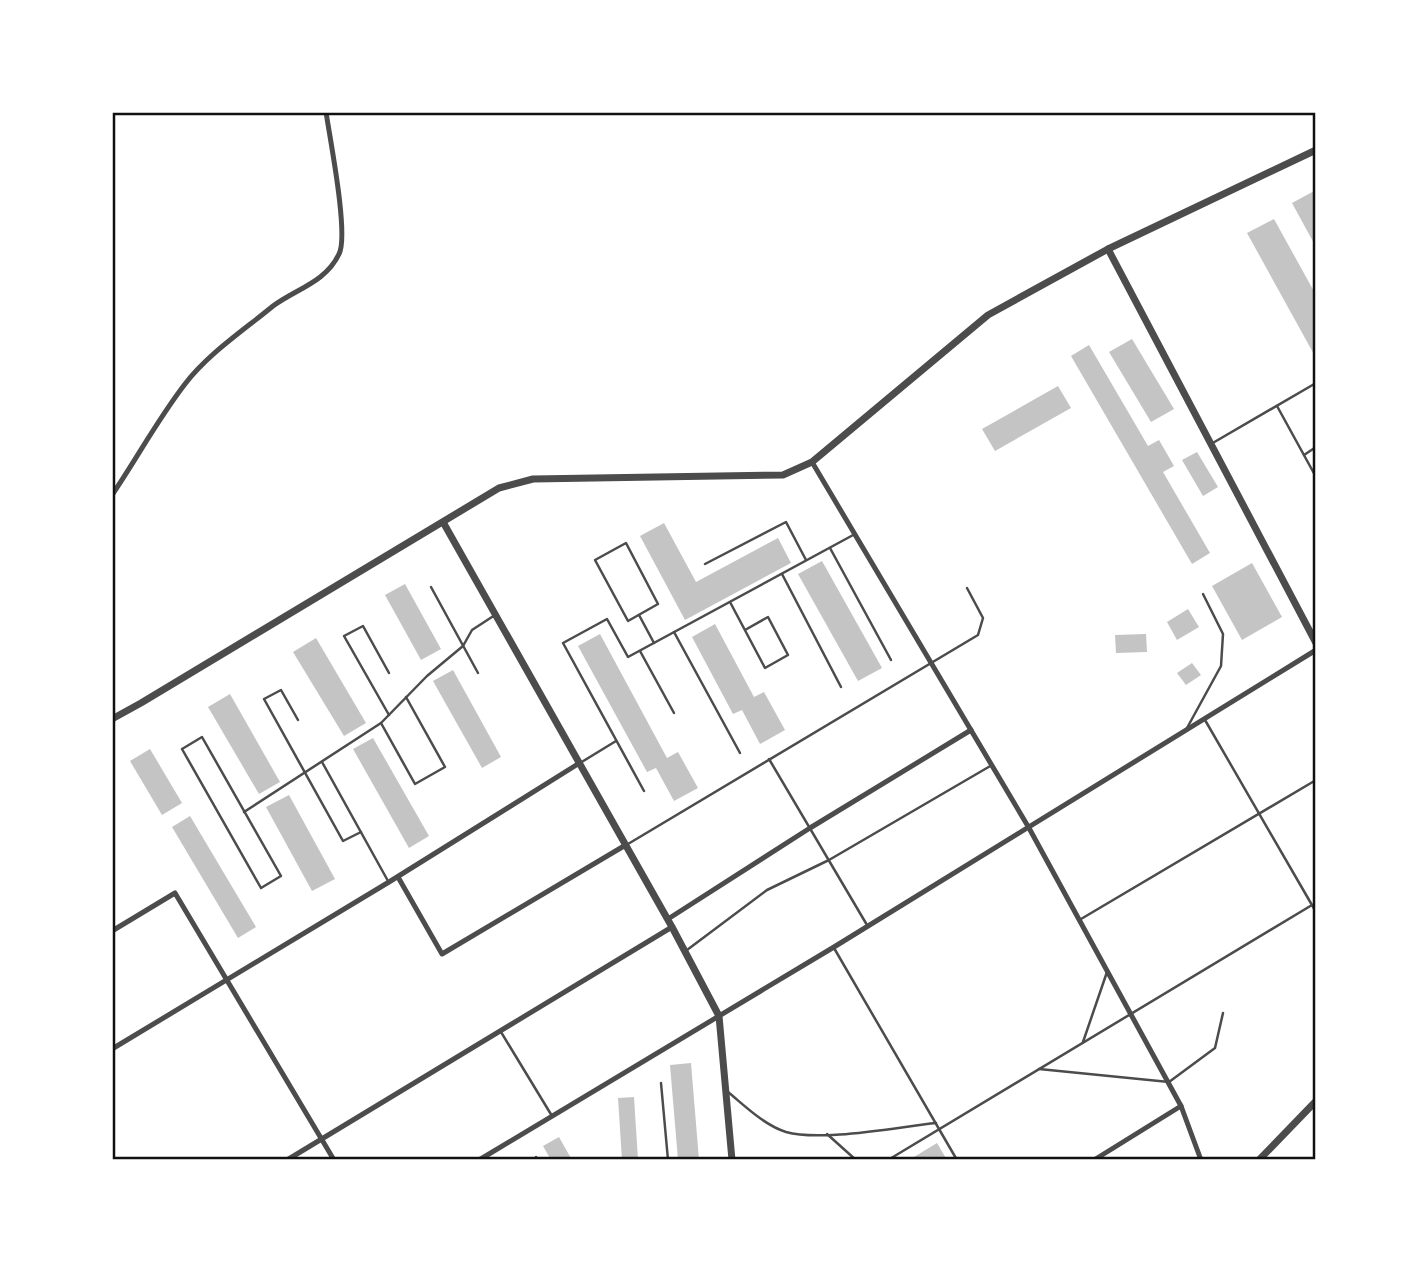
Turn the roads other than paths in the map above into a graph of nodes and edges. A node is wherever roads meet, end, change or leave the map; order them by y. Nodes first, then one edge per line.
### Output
1 (326, 112) edge
2 (1316, 150) edge
3 (1108, 249) junction
4 (1316, 383) edge
5 (1277, 406) junction
6 (1212, 444) junction
7 (1316, 447) edge
8 (1304, 455) junction
9 (812, 461) junction
10 (1316, 477) edge
11 (112, 495) edge
12 (443, 522) junction
13 (855, 534) junction
14 (830, 548) junction
15 (806, 560) junction
16 (705, 564) dead end
17 (782, 574) junction
18 (431, 587) dead end
19 (967, 588) dead end
20 (1203, 594) dead end
21 (730, 602) junction
22 (495, 615) junction
23 (639, 615) junction
24 (745, 630) junction
25 (674, 632) junction
26 (654, 643) junction
27 (1316, 643) edge
28 (463, 646) junction
29 (1316, 650) edge
30 (640, 651) junction
31 (891, 660) dead end
32 (931, 662) junction
33 (390, 673) dead end
34 (478, 673) dead end
35 (841, 687) dead end
36 (406, 697) junction
37 (674, 713) dead end
38 (389, 715) junction
39 (112, 719) edge
40 (298, 720) dead end
41 (1205, 720) junction
42 (381, 723) junction
43 (971, 730) junction
44 (1184, 733) junction
45 (616, 741) junction
46 (740, 753) dead end
47 (769, 759) junction
48 (322, 762) junction
49 (578, 764) junction
50 (992, 765) junction
51 (305, 773) junction
52 (1316, 780) edge
53 (644, 791) dead end
54 (244, 812) junction
55 (1259, 814) junction
56 (810, 828) junction
57 (1028, 828) junction
58 (361, 832) junction
59 (624, 846) junction
60 (829, 860) junction
61 (398, 877) junction
62 (389, 882) junction
63 (1312, 905) junction
64 (1316, 912) edge
65 (1080, 920) junction
66 (670, 923) junction
67 (868, 926) junction
68 (112, 931) edge
69 (834, 947) junction
70 (684, 952) junction
71 (1108, 971) junction
72 (226, 979) junction
73 (1131, 1013) junction
74 (1223, 1013) dead end
75 (719, 1016) junction
76 (499, 1029) junction
77 (1083, 1042) junction
78 (112, 1049) edge
79 (1039, 1069) junction
80 (1168, 1082) junction
81 (661, 1083) dead end
82 (726, 1090) junction
83 (1316, 1101) edge
84 (1181, 1106) junction
85 (552, 1116) junction
86 (936, 1123) junction
87 (939, 1129) junction
88 (827, 1134) junction
89 (321, 1138) junction
90 (287, 1160) edge
91 (334, 1160) edge
92 (479, 1160) edge
93 (668, 1160) edge
94 (732, 1160) edge
95 (856, 1160) edge
96 (888, 1160) edge
97 (957, 1160) edge
98 (1094, 1160) edge
99 (1201, 1160) edge
100 (1259, 1160) edge

1 - 11 street
2 - 3 street
3 - 6 street
3 - 9 street
4 - 5 lane
5 - 6 lane
5 - 8 lane
6 - 27 street
7 - 8 lane
8 - 10 lane
9 - 12 street
9 - 13 street
12 - 22 street
12 - 39 street
13 - 14 lane
13 - 32 street
14 - 15 lane
14 - 31 lane
15 - 16 lane
15 - 17 lane
17 - 21 lane
17 - 35 lane
18 - 28 lane
19 - 32 lane
20 - 44 lane
21 - 24 lane
21 - 25 lane
22 - 28 lane
22 - 49 street
23 - 23 lane
23 - 26 lane
24 - 24 lane
25 - 26 lane
25 - 46 lane
26 - 30 lane
28 - 34 lane
28 - 36 lane
29 - 41 street
30 - 37 lane
30 - 45 lane
32 - 43 street
32 - 47 lane
33 - 38 lane
36 - 38 lane
36 - 42 lane
38 - 42 lane
40 - 51 lane
41 - 44 street
41 - 55 lane
42 - 48 lane
43 - 50 street
43 - 56 street
44 - 57 street
45 - 49 lane
45 - 53 lane
47 - 56 lane
47 - 59 lane
48 - 51 lane
48 - 58 lane
49 - 59 street
49 - 61 street
50 - 57 street
50 - 60 lane
51 - 54 lane
51 - 58 lane
52 - 55 lane
54 - 54 lane
55 - 63 lane
55 - 65 lane
56 - 60 lane
56 - 66 street
57 - 65 street
57 - 67 street
58 - 62 lane
59 - 61 street
59 - 66 street
60 - 67 lane
60 - 70 lane
61 - 62 street
62 - 72 street
63 - 64 lane
63 - 73 lane
65 - 71 street
66 - 70 street
66 - 76 street
67 - 69 street
68 - 72 street
69 - 75 street
69 - 86 lane
70 - 75 street
71 - 73 street
71 - 77 lane
72 - 78 street
72 - 89 street
73 - 77 lane
73 - 80 street
74 - 80 lane
75 - 82 street
75 - 85 street
76 - 85 lane
76 - 89 street
77 - 79 lane
79 - 80 lane
79 - 87 lane
80 - 84 street
81 - 93 lane
82 - 88 lane
82 - 94 street
83 - 100 street
84 - 98 street
84 - 99 street
85 - 92 street
86 - 87 lane
86 - 88 lane
87 - 96 lane
87 - 97 lane
88 - 95 lane
89 - 90 street
89 - 91 street

